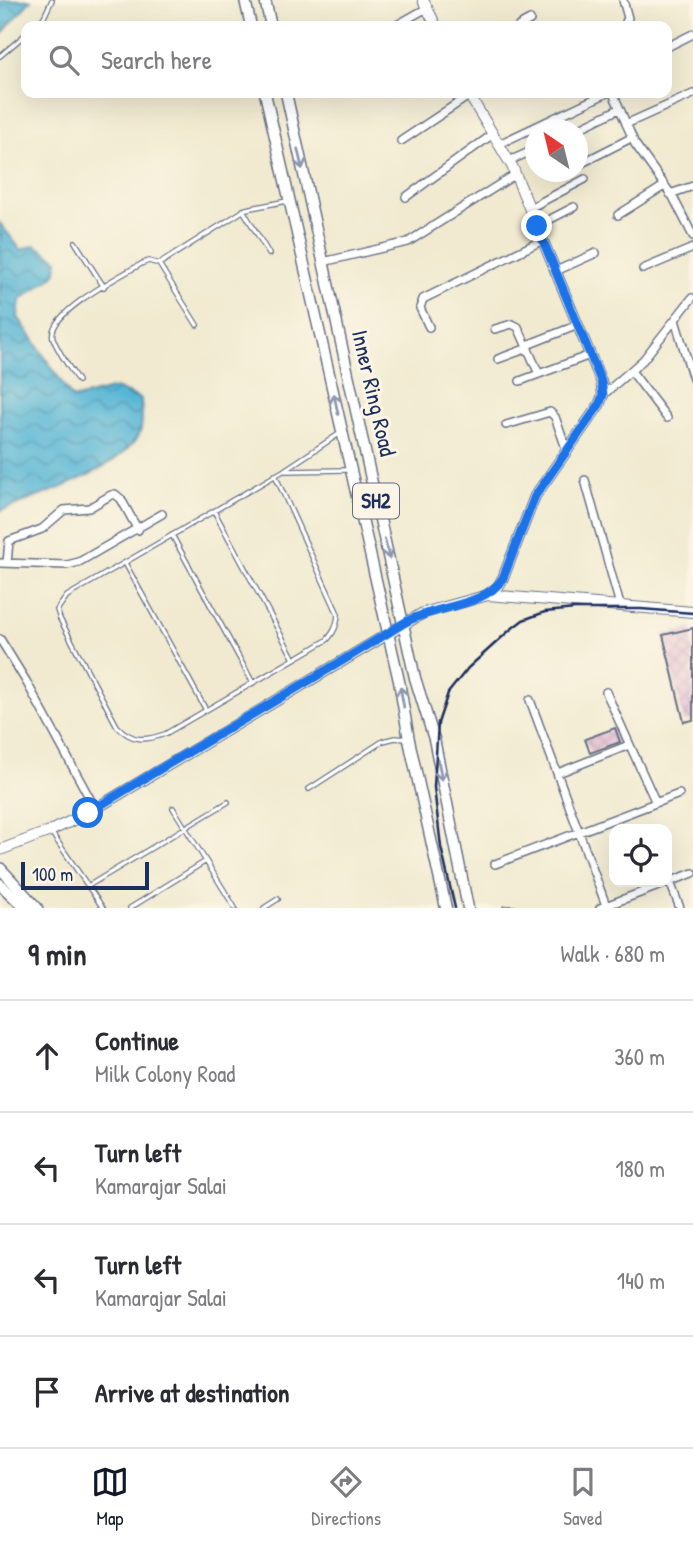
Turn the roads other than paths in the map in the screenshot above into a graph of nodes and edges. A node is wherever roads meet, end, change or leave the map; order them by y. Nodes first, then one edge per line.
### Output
1 (52, 0) edge
2 (245, 0) edge
3 (265, 0) edge
4 (624, 0) edge
5 (425, 4) edge
6 (40, 21) edge
7 (250, 21) edge
8 (270, 21) edge
9 (402, 21) edge
10 (434, 21) edge
11 (626, 21) edge
12 (693, 34) edge
13 (21, 38) edge
14 (672, 44) edge
15 (0, 56) edge
16 (693, 94) edge
17 (266, 98) edge
18 (287, 98) edge
19 (463, 98) edge
20 (471, 98) edge
21 (599, 98) edge
22 (613, 98) edge
23 (619, 109) junction
24 (588, 124) edge
25 (625, 124) junction
26 (493, 134) junction
27 (631, 138) junction
28 (401, 141) dead end
29 (499, 144) junction
30 (525, 154) edge
31 (588, 160) edge
32 (509, 161) junction
33 (516, 174) junction
34 (579, 182) edge
35 (664, 186) junction
36 (693, 186) edge
37 (670, 194) junction
38 (405, 197) dead end
39 (289, 201) junction
40 (573, 207) dead end
41 (530, 208) junction
42 (243, 211) junction
43 (618, 215) dead end
44 (537, 226) junction
45 (693, 236) edge
46 (543, 240) junction
47 (75, 242) dead end
48 (693, 248) edge
49 (596, 253) dead end
50 (269, 254) dead end
51 (323, 262) junction
52 (159, 264) junction
53 (643, 269) dead end
54 (556, 271) junction
55 (104, 287) junction
56 (693, 300) edge
57 (675, 320) junction
58 (197, 325) dead end
59 (578, 325) junction
60 (429, 327) dead end
61 (495, 329) dead end
62 (527, 347) junction
63 (590, 355) junction
64 (498, 359) dead end
65 (632, 372) junction
66 (539, 374) junction
67 (693, 379) edge
68 (78, 381) dead end
69 (520, 381) dead end
70 (603, 395) junction
71 (667, 418) dead end
72 (506, 425) dead end
73 (342, 432) junction
74 (567, 451) junction
75 (350, 470) junction
76 (283, 471) junction
77 (275, 475) junction
78 (585, 480) dead end
79 (214, 511) junction
80 (162, 514) dead end
81 (138, 530) junction
82 (172, 535) junction
83 (3, 563) edge
84 (125, 563) junction
85 (488, 595) junction
86 (620, 605) junction
87 (693, 612) edge
88 (404, 623) junction
89 (388, 635) junction
90 (0, 639) edge
91 (294, 659) junction
92 (253, 683) junction
93 (606, 692) dead end
94 (530, 700) dead end
95 (206, 710) junction
96 (409, 740) junction
97 (629, 745) junction
98 (558, 773) junction
99 (309, 789) dead end
100 (679, 794) dead end
101 (228, 802) dead end
102 (656, 803) junction
103 (95, 808) junction
104 (173, 808) dead end
105 (186, 828) junction
106 (50, 831) junction
107 (580, 831) junction
108 (0, 850) edge
109 (206, 861) junction
110 (495, 864) dead end
111 (0, 869) edge
112 (693, 873) edge
113 (672, 880) edge
114 (0, 884) edge
115 (88, 886) junction
116 (672, 886) edge
117 (655, 887) edge
118 (278, 899) dead end
119 (470, 907) edge
120 (605, 907) edge
121 (25, 908) edge
122 (37, 908) edge
123 (103, 908) edge
124 (130, 908) edge
125 (234, 908) edge
126 (264, 908) edge
127 (446, 908) edge
128 (505, 908) edge
129 (514, 908) edge
130 (680, 908) edge

1 - 6 lane
2 - 7 main road
3 - 8 main road
4 - 11 street
5 - 9 street
5 - 10 main road
12 - 14 street
13 - 15 lane
16 - 25 street
17 - 39 main road, Inner Ring Road / SH2
18 -> 51 main road, Inner Ring Road / SH2
19 - 28 street
20 - 26 main road
21 - 29 street
22 - 23 street
23 - 24 street
23 - 25 street
25 - 27 street
26 - 29 main road
26 - 38 street
27 - 31 street
27 - 35 street
29 - 32 main road
30 - 32 street
32 - 33 main road
33 - 41 main road
33 - 51 street
34 - 41 street
35 - 37 street
35 - 43 street
36 - 37 street
37 - 45 street
39 - 42 lane
73 -> 39 main road, Inner Ring Road / SH2
40 - 44 street
41 - 44 main road
42 - 50 lane
42 - 52 lane
44 - 46 main road
46 - 54 main road
46 - 60 street
47 - 55 lane
48 - 53 street
49 - 54 street
51 -> 88 main road, Inner Ring Road / SH2
52 - 55 lane
52 - 58 lane
54 - 59 main road
55 - 68 lane
56 - 57 street
57 - 65 street
57 - 67 street
59 - 62 street
59 - 63 main road
61 - 62 street
62 - 64 street
62 - 66 street
63 - 66 street
63 - 70 main road
65 - 70 street
65 - 71 street
66 - 69 street
70 - 74 main road
72 - 74 street
73 - 75 main road, Inner Ring Road / SH2
73 - 76 lane
74 - 85 main road
75 - 76 lane
75 - 89 main road, Inner Ring Road / SH2
76 - 77 lane
77 - 79 lane
77 - 91 lane
78 - 86 street
79 - 82 lane
79 - 91 lane
80 - 81 street
81 - 83 street
81 - 83 street
82 - 84 lane
82 - 92 lane
84 - 95 lane
84 - 95 lane
85 - 86 main road
85 - 88 main road
86 - 87 main road
88 - 89 main road
88 -> 119 main road, Inner Ring Road / SH2
96 -> 89 main road, Inner Ring Road / SH2
89 - 103 main road
90 - 103 street
91 - 92 lane
92 - 95 lane
93 - 97 street
94 - 98 street
96 - 99 lane
96 - 127 main road, Inner Ring Road / SH2
97 - 98 street
97 - 102 street
98 - 107 street
100 - 102 street
101 - 105 lane
102 - 107 street
103 - 106 main road
104 - 105 lane
105 - 109 lane
105 - 115 lane
106 - 108 main road
106 - 115 lane
107 - 110 street
107 - 120 street
109 - 124 lane
109 - 125 lane
111 - 122 main road
112 - 113 street
114 - 121 main road
115 - 123 lane
116 - 130 street
117 - 120 street
118 - 126 lane
128 - 129 lane

